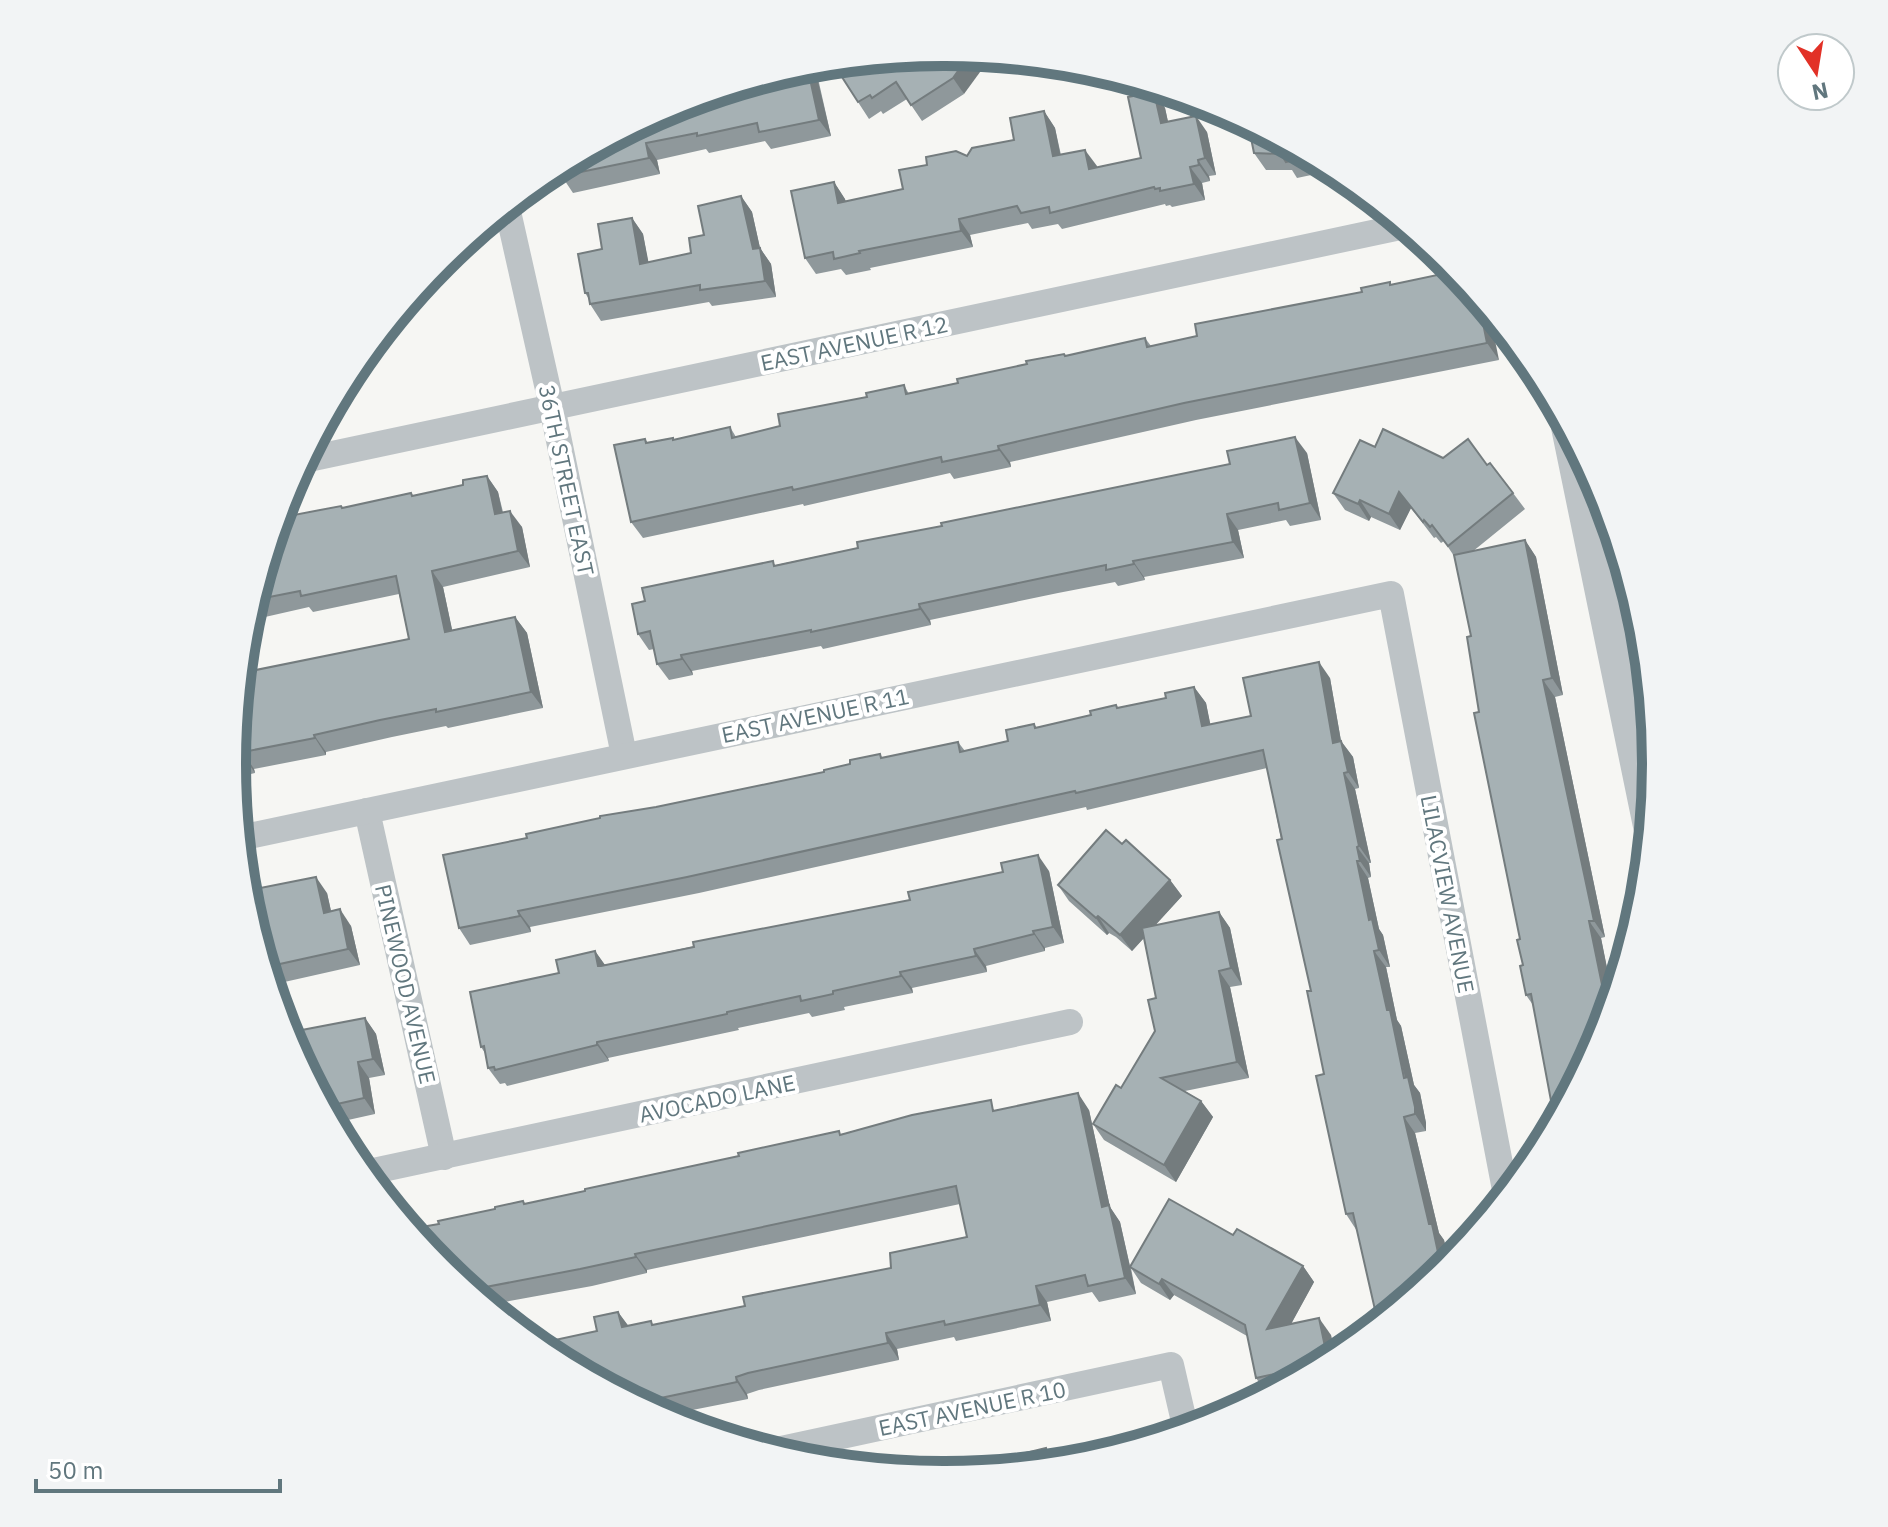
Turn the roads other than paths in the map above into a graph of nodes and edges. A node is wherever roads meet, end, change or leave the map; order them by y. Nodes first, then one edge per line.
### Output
1 (509, 218) edge
2 (1392, 229) edge
3 (552, 407) junction
4 (317, 457) edge
5 (1575, 467) edge
6 (1391, 594) joint
7 (624, 755) junction
8 (1641, 787) edge
9 (367, 811) junction
10 (250, 836) edge
11 (1070, 1022) dead end
12 (444, 1157) junction
13 (378, 1170) edge
14 (1503, 1180) edge
15 (1183, 1418) edge
16 (798, 1445) edge

1 - 3 street, 36TH STREET EAST
2 - 3 street, EAST AVENUE R 12
3 - 4 street, EAST AVENUE R 12
3 - 7 street, 36TH STREET EAST
5 - 8 street
6 - 7 street, EAST AVENUE R 11
6 - 14 street, LILACVIEW AVENUE
7 - 9 street, EAST AVENUE R 11
9 - 10 street, EAST AVENUE R 11
9 - 12 street, PINEWOOD AVENUE
11 - 12 street, AVOCADO LANE
12 - 13 street, AVOCADO LANE
15 - 16 street, EAST AVENUE R 10

